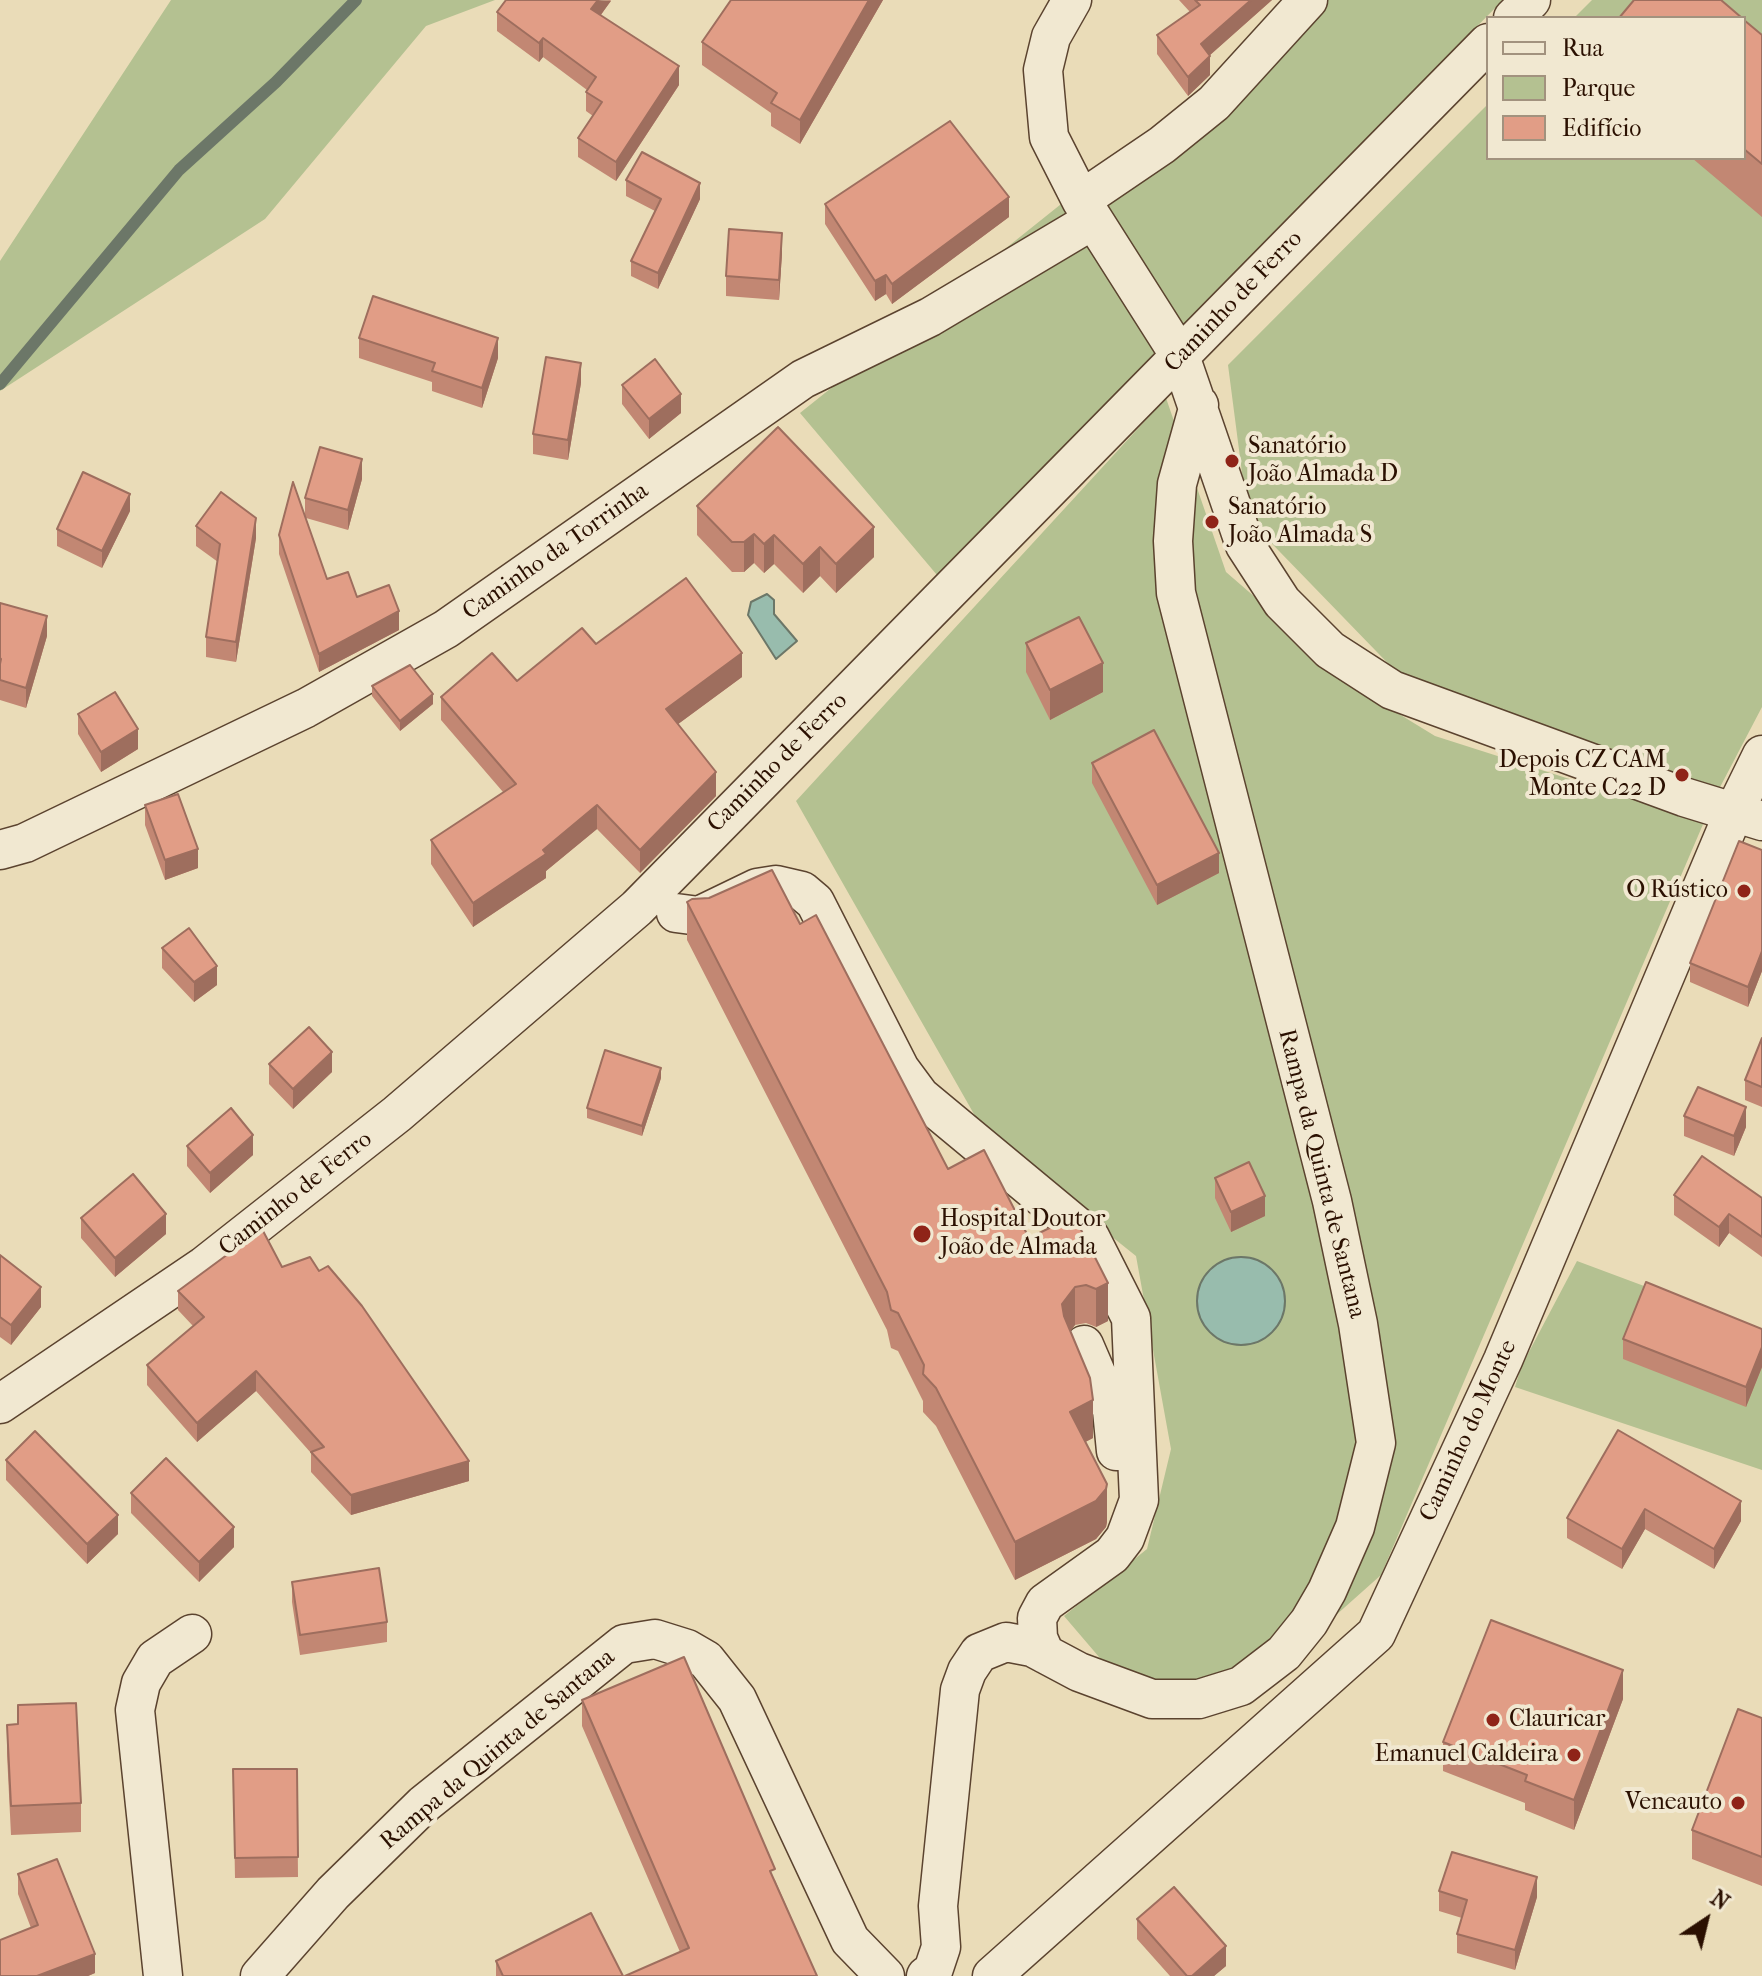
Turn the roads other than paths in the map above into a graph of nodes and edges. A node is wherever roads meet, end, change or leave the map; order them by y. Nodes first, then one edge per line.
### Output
1 (1072, 0) edge
2 (1308, 0) edge
3 (1531, 0) edge
4 (1515, 16) edge
5 (1486, 45) edge
6 (1087, 210) junction
7 (1180, 356) junction
8 (1199, 405) junction
9 (1762, 755) edge
10 (1748, 816) edge
11 (0, 850) edge
12 (676, 913) dead end
13 (1084, 1345) dead end
14 (0, 1404) edge
15 (1125, 1538) junction
16 (192, 1634) dead end
17 (1045, 1654) junction
18 (163, 1976) edge
19 (260, 1976) edge
20 (885, 1976) edge
21 (926, 1976) edge
22 (992, 1976) edge

1 - 6 street
2 - 6 street, Caminho da Torrinha
3 - 4 street
5 - 7 street, Caminho de Ferro
6 - 7 street
6 - 11 street, Caminho da Torrinha
7 - 8 street
7 - 14 street, Caminho de Ferro
8 - 10 street
8 - 17 street, Rampa da Quinta de Santana
9 - 10 street, Caminho do Monte
10 - 22 street, Caminho do Monte
12 - 15 street
13 - 15 street
15 - 17 street
16 - 18 street
17 - 21 street, Rampa da Quinta de Santana
19 - 20 street, Rampa da Quinta de Santana

